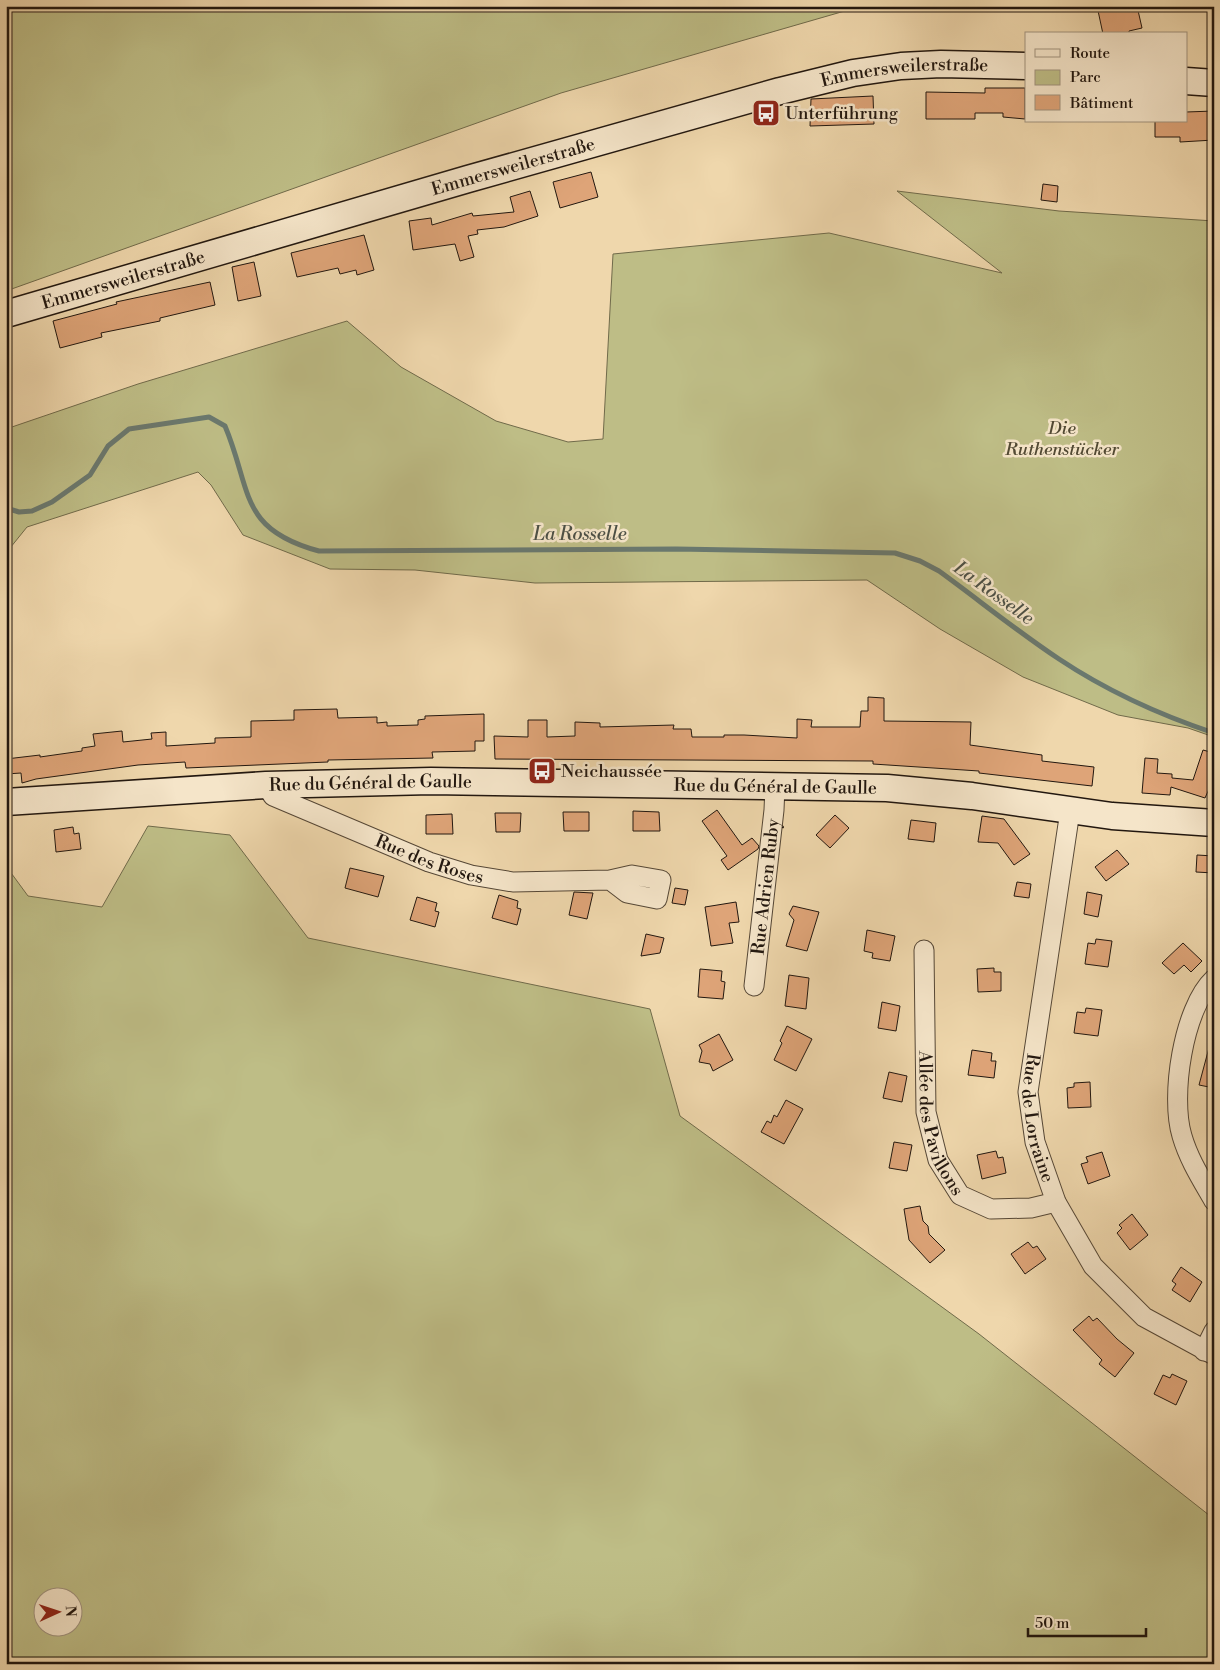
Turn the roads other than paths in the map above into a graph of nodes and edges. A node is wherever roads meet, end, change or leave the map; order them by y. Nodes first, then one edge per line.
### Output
1 (1025, 66) edge
2 (1188, 81) edge
3 (1214, 83) edge
4 (6, 314) edge
5 (266, 785) junction
6 (775, 786) junction
7 (6, 802) edge
8 (1070, 811) junction
9 (1214, 823) edge
10 (610, 880) dead end
11 (924, 950) dead end
12 (1214, 979) edge
13 (754, 986) dead end
14 (1056, 1202) junction
15 (1214, 1202) edge
16 (1214, 1331) edge
17 (1209, 1353) edge

1 - 4 main road, Emmersweilerstraße
2 - 3 main road
5 - 6 main road, Rue du Général de Gaulle
5 - 7 main road, Rue du Général de Gaulle
5 - 10 street, Rue des Roses
6 - 8 main road, Rue du Général de Gaulle
6 - 13 street, Rue Adrien Ruby
8 - 9 main road, Rue du Général de Gaulle
8 - 14 street, Rue de Lorraine
11 - 14 street, Allée des Pavillons
12 - 15 street
14 - 17 street, Rue de Lorraine
16 - 17 street

